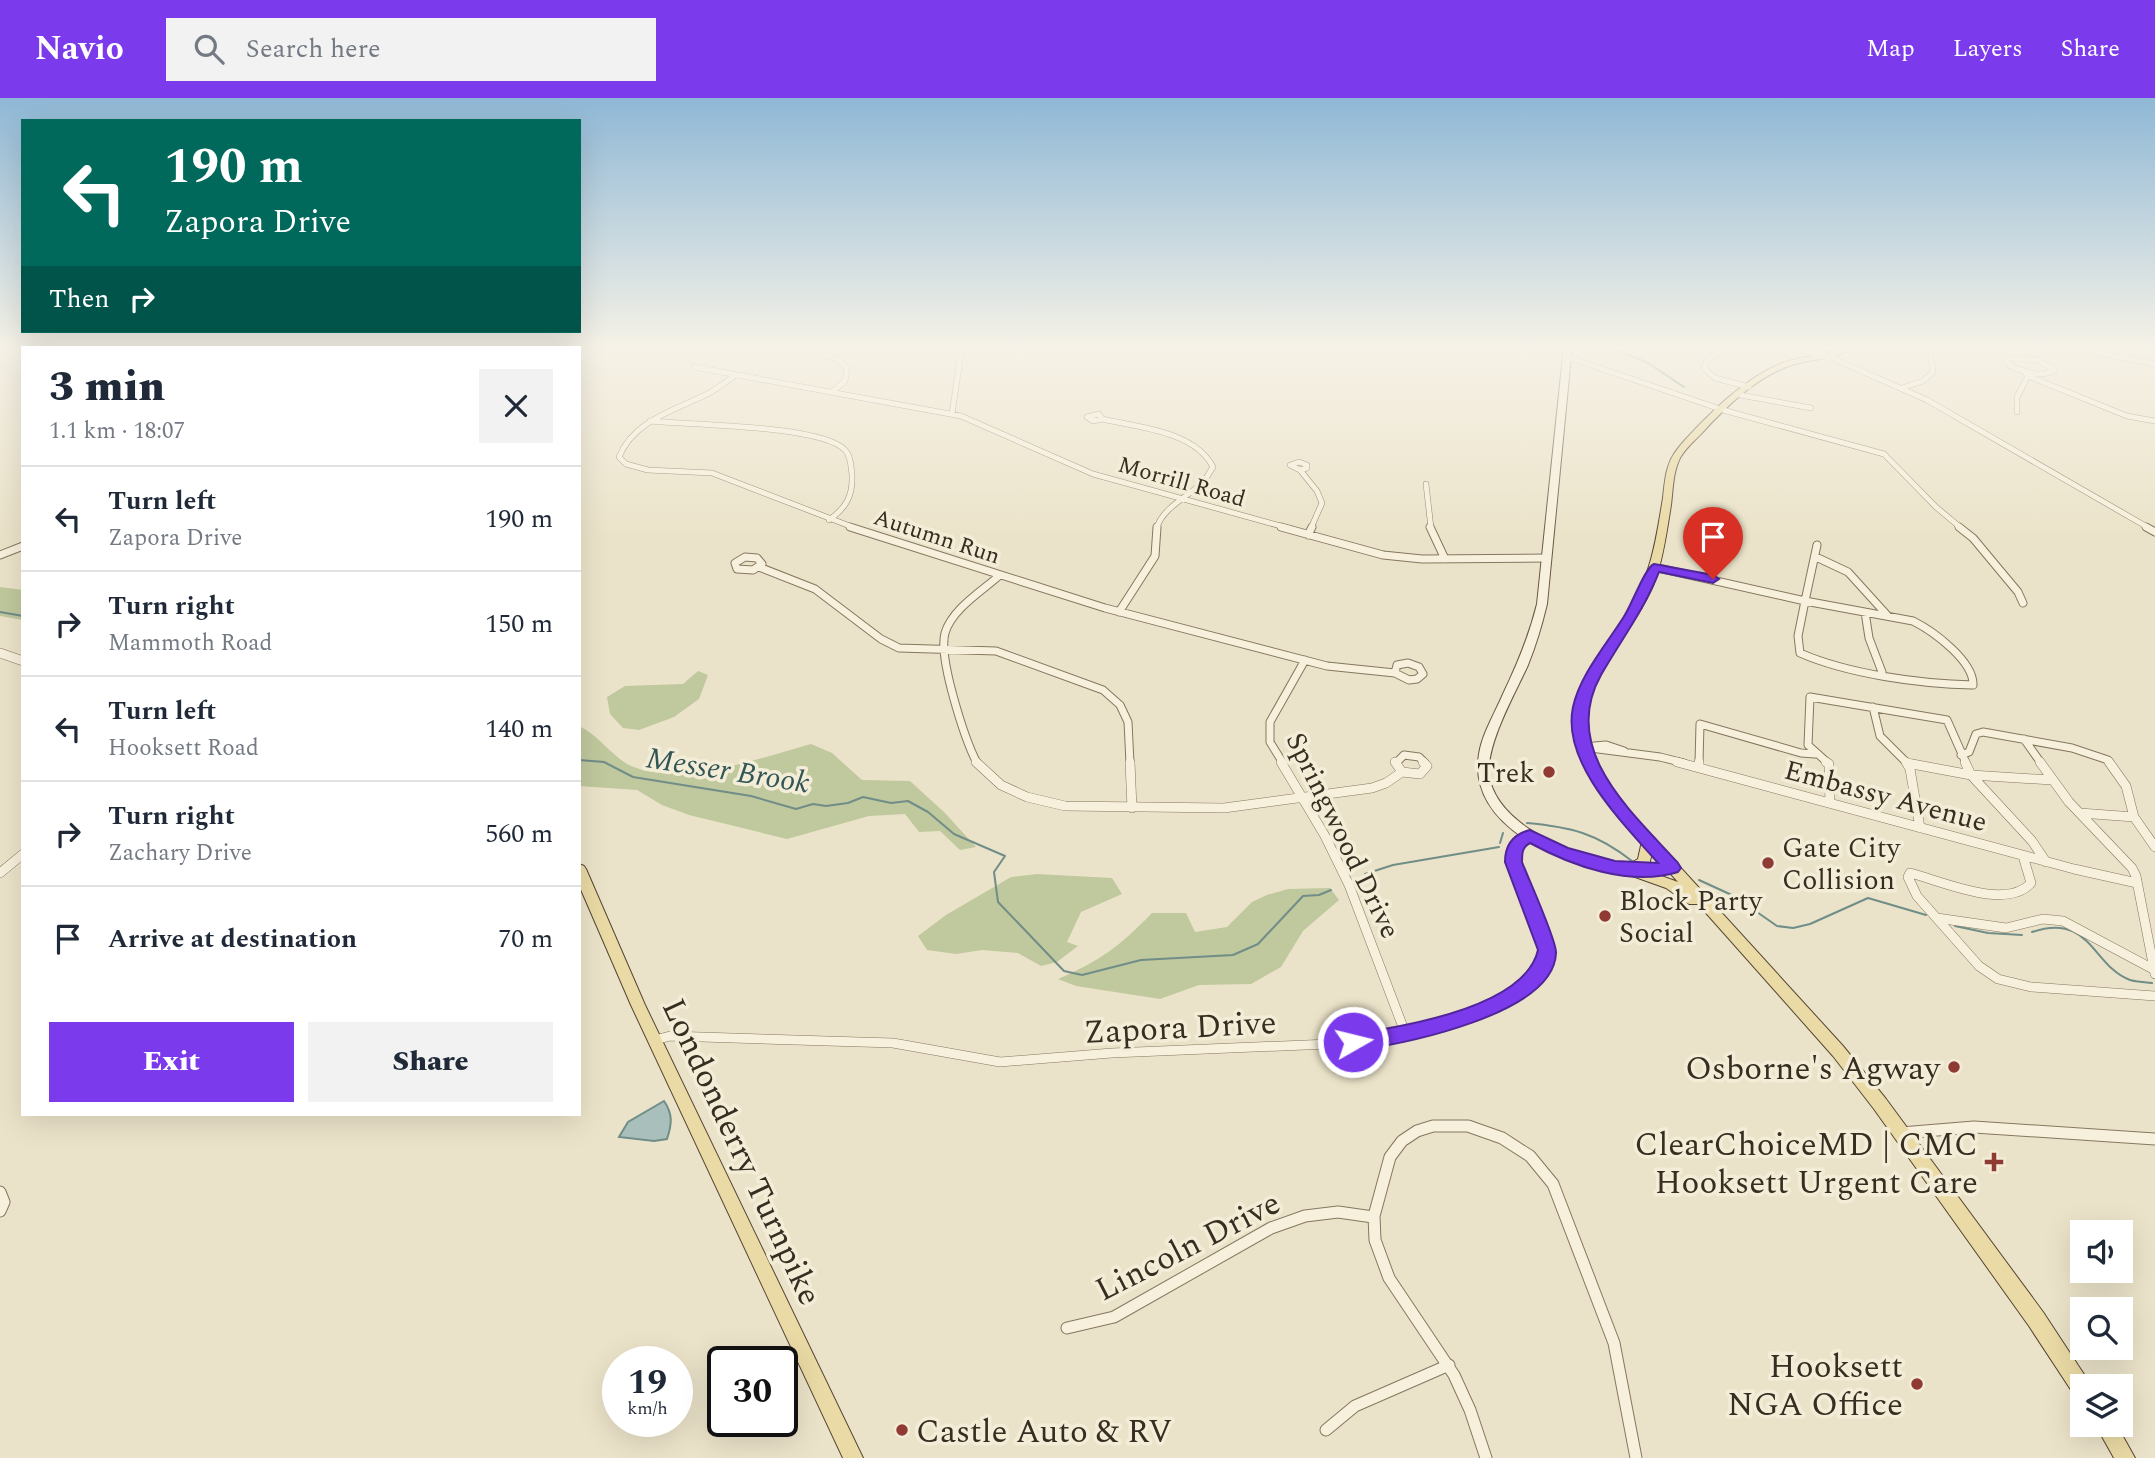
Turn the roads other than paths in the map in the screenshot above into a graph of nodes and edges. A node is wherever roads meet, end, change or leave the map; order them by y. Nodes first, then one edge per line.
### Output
1 (669, 409) edge
2 (927, 409) edge
3 (953, 409) edge
4 (1562, 409) edge
5 (1940, 409) edge
6 (2112, 409) edge
7 (1723, 410) joint
8 (952, 414) junction
9 (1102, 419) dead end
10 (650, 421) junction
11 (2155, 421) edge
12 (1300, 470) dead end
13 (1426, 484) dead end
14 (1182, 499) junction
15 (829, 520) junction
16 (2155, 531) edge
17 (1308, 535) junction
18 (1817, 545) dead end
19 (21, 548) edge
20 (0, 555) edge
21 (1816, 557) junction
22 (1547, 558) junction
23 (1445, 559) junction
24 (759, 567) dead end
25 (1654, 567) junction
26 (1000, 575) junction
27 (1806, 601) junction
28 (2022, 603) dead end
29 (1119, 612) junction
30 (1865, 612) junction
31 (1887, 615) junction
32 (944, 649) junction
33 (0, 653) edge
34 (21, 660) edge
35 (1305, 660) junction
36 (1882, 672) junction
37 (1395, 673) dead end
38 (1873, 707) junction
39 (2024, 739) junction
40 (1583, 747) junction
41 (1815, 754) junction
42 (1962, 755) junction
43 (1907, 763) junction
44 (1699, 768) junction
45 (1402, 772) dead end
46 (1971, 775) junction
47 (2052, 780) junction
48 (1302, 798) junction
49 (1829, 803) junction
50 (1132, 808) junction
51 (2080, 813) junction
52 (2134, 817) junction
53 (1920, 828) junction
54 (1530, 835) junction
55 (1648, 841) junction
56 (2155, 847) edge
57 (21, 856) edge
58 (2023, 856) junction
59 (2046, 862) junction
60 (1672, 868) junction
61 (1629, 870) junction
62 (0, 873) edge
63 (581, 874) edge
64 (2137, 883) junction
65 (1713, 913) junction
66 (1937, 918) junction
67 (2151, 934) edge
68 (2154, 971) edge
69 (2155, 996) edge
70 (1406, 1035) junction
71 (655, 1040) junction
72 (1901, 1133) junction
73 (2155, 1139) edge
74 (0, 1192) edge
75 (0, 1210) edge
76 (1373, 1217) junction
77 (1067, 1328) dead end
78 (1448, 1366) junction
79 (2072, 1374) edge
80 (1326, 1430) dead end
81 (2113, 1437) edge
82 (853, 1458) edge
83 (1486, 1458) edge
84 (1636, 1458) edge
85 (2125, 1458) edge

1 - 10 street, Autumn Run
2 - 8 street, Morrill Road
3 - 8 street
4 - 22 main road
5 - 16 street
6 - 11 street
7 - 25 main road
7 - 28 street
8 - 14 street, Morrill Road
9 - 14 street
10 - 15 street, Autumn Run
10 - 15 street
12 - 17 street
13 - 23 street
14 - 17 street, Morrill Road
14 - 29 street
15 - 26 street, Autumn Run
17 - 23 street, Morrill Road
18 - 21 street
19 - 20 street
21 - 27 street
21 - 31 street
22 - 23 street, Morrill Road
22 - 54 main road
24 - 32 street
25 - 27 street
25 - 40 main road
26 - 29 street, Autumn Run
26 - 32 street
27 - 30 street
27 - 36 street
29 - 35 street, Autumn Run
30 - 31 street
30 - 36 street
31 - 36 street
32 - 50 street
32 - 50 street
33 - 34 street
35 - 37 street, Autumn Run
35 - 48 street, Springwood Drive
38 - 41 street
38 - 42 street
38 - 43 street
39 - 42 street
39 - 47 street
39 - 52 street
40 - 44 street, Embassy Avenue
40 - 55 main road
41 - 44 street
41 - 49 street
42 - 46 street
43 - 46 street
43 - 53 street
44 - 49 street, Embassy Avenue
45 - 48 street
46 - 47 street
46 - 59 street
47 - 51 street
48 - 50 street
48 - 70 street, Springwood Drive
49 - 53 street, Embassy Avenue
51 - 52 street
51 - 64 street
52 - 56 street
53 - 58 street, Embassy Avenue
54 - 61 main road
54 - 70 street, Zapora Drive
55 - 60 main road
55 - 61 main road
57 - 62 street
58 - 59 street, Embassy Avenue
58 - 66 street
59 - 64 street, Embassy Avenue
60 - 61 main road
60 - 65 main road
61 - 65 main road
63 - 71 main road, Londonderry Turnpike
64 - 67 street
65 - 72 main road
66 - 68 street
66 - 69 street
67 - 68 street
70 - 71 street, Zapora Drive
71 - 82 main road, Londonderry Turnpike
72 - 73 street
72 - 79 main road
74 - 75 street
76 - 77 street, Lincoln Drive
76 - 78 street
76 - 84 street
78 - 80 street
78 - 83 street
81 - 85 main road

